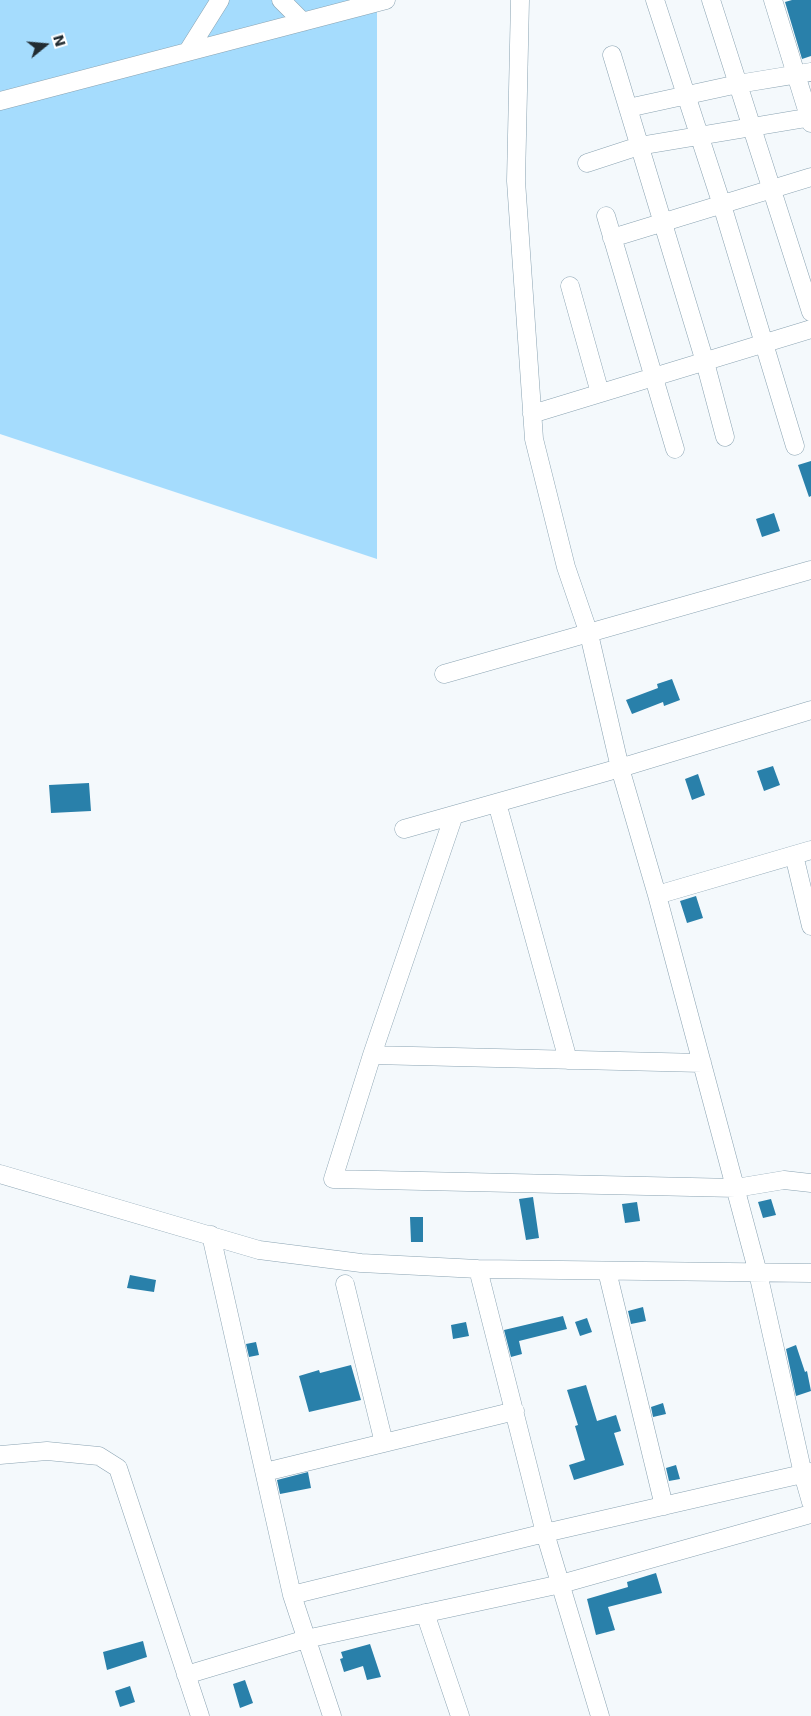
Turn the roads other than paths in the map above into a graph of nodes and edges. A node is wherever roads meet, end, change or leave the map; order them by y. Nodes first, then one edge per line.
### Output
1 (220, 0) edge
2 (282, 0) edge
3 (386, 0) edge
4 (520, 0) edge
5 (655, 0) edge
6 (711, 0) edge
7 (773, 0) edge
8 (303, 22) junction
9 (188, 51) junction
10 (612, 55) dead end
11 (804, 74) edge
12 (738, 84) junction
13 (686, 95) junction
14 (0, 101) edge
15 (628, 108) junction
16 (810, 119) edge
17 (752, 127) junction
18 (699, 136) junction
19 (639, 146) junction
20 (587, 164) dead end
21 (811, 177) edge
22 (772, 189) junction
23 (722, 205) junction
24 (606, 216) dead end
25 (663, 223) junction
26 (612, 238) junction
27 (570, 286) dead end
28 (811, 312) edge
29 (811, 329) edge
30 (764, 344) junction
31 (705, 362) junction
32 (654, 377) junction
33 (600, 394) junction
34 (532, 414) junction
35 (725, 437) dead end
36 (794, 446) dead end
37 (675, 449) dead end
38 (811, 570) edge
39 (589, 634) junction
40 (444, 674) dead end
41 (811, 710) edge
42 (620, 768) junction
43 (497, 803) junction
44 (454, 815) junction
45 (404, 829) dead end
46 (811, 850) edge
47 (794, 855) junction
48 (657, 895) junction
49 (811, 926) edge
50 (372, 1055) junction
51 (568, 1060) junction
52 (702, 1063) junction
53 (0, 1174) edge
54 (811, 1183) edge
55 (736, 1188) junction
56 (211, 1235) junction
57 (478, 1269) junction
58 (607, 1271) junction
59 (758, 1273) junction
60 (811, 1273) edge
61 (345, 1284) dead end
62 (515, 1412) junction
63 (384, 1443) junction
64 (0, 1455) edge
65 (265, 1472) junction
66 (807, 1473) edge
67 (811, 1502) edge
68 (664, 1506) junction
69 (811, 1514) edge
70 (545, 1533) junction
71 (561, 1584) junction
72 (292, 1595) junction
73 (425, 1613) junction
74 (306, 1638) junction
75 (186, 1675) junction
76 (200, 1716) edge
77 (332, 1716) edge
78 (460, 1716) edge
79 (600, 1716) edge

1 - 9 street
2 - 8 street
3 - 8 street
4 - 34 street
5 - 13 street
6 - 12 street
7 - 11 street
8 - 9 street
9 - 14 street
10 - 15 street
11 - 12 street
11 - 16 street
12 - 13 street
12 - 17 street
13 - 15 street
13 - 18 street
15 - 19 street
16 - 17 street
17 - 18 street
17 - 22 street
18 - 19 street
18 - 23 street
19 - 20 street
19 - 25 street
21 - 22 street
22 - 23 street
22 - 28 street
23 - 25 street
23 - 30 street
24 - 26 street
25 - 26 street
25 - 31 street
26 - 32 street
27 - 33 street
29 - 30 street
30 - 31 street
30 - 36 street
31 - 32 street
31 - 35 street
32 - 33 street
32 - 37 street
33 - 34 street
34 - 39 street
38 - 39 street
39 - 40 street
39 - 42 street
41 - 42 street
42 - 43 street
42 - 48 street
43 - 44 street
43 - 51 street
44 - 45 street
44 - 50 street
46 - 47 street
47 - 48 street
47 - 49 street
48 - 52 street
50 - 51 street
50 - 55 street
51 - 52 street
52 - 55 street
53 - 56 street
54 - 55 street
55 - 59 street
56 - 57 street
56 - 65 street
57 - 58 street
57 - 62 street
58 - 59 street
58 - 68 street
59 - 60 street
59 - 66 street
61 - 63 street
62 - 63 street
62 - 70 street
63 - 65 street
64 - 75 street
65 - 72 street
66 - 67 street
66 - 68 street
68 - 70 street
69 - 71 street
70 - 71 street
70 - 72 street
71 - 73 street
71 - 79 street
72 - 74 street
73 - 74 street
73 - 78 street
74 - 75 street
74 - 77 street
75 - 76 street

